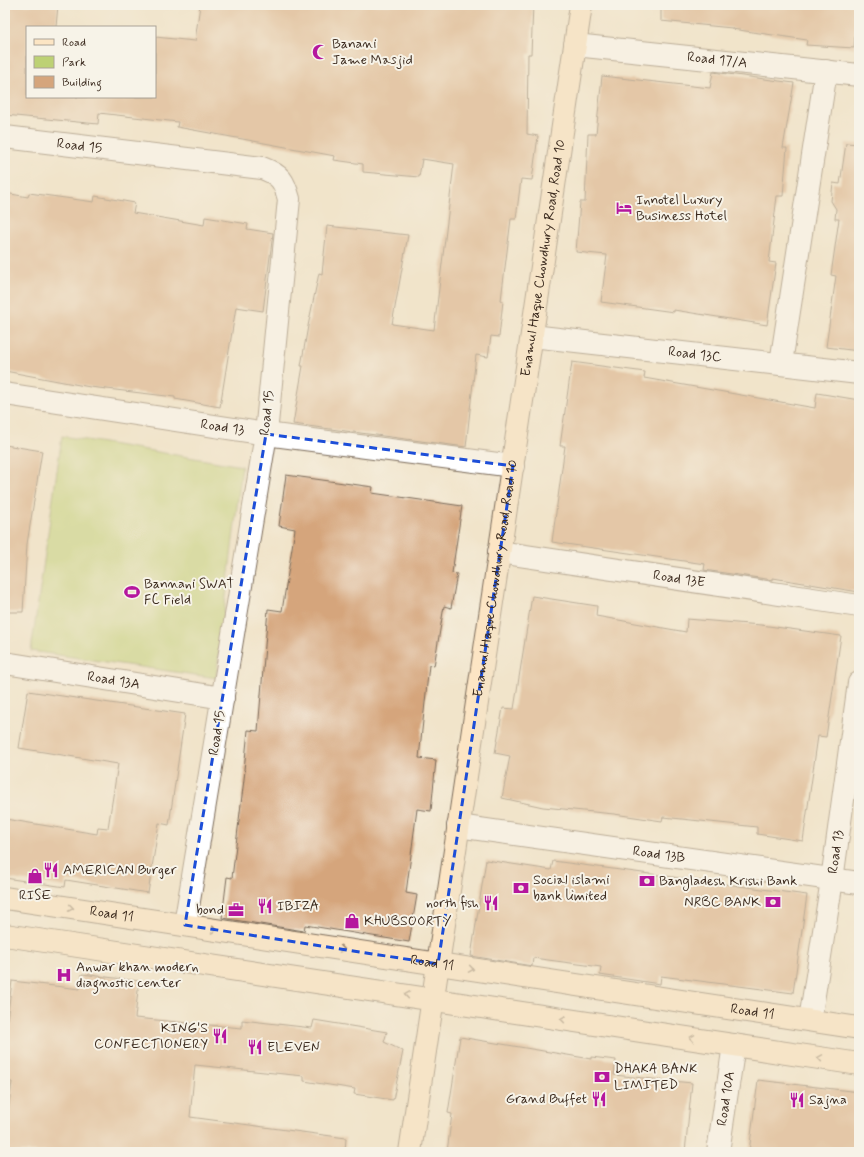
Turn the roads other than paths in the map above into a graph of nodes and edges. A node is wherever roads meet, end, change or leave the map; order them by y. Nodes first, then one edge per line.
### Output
1 (581, 5) edge
2 (575, 45) junction
3 (826, 71) junction
4 (859, 75) edge
5 (5, 137) edge
6 (532, 336) junction
7 (781, 363) junction
8 (859, 372) edge
9 (5, 394) edge
10 (266, 434) junction
11 (512, 466) junction
12 (499, 552) junction
13 (859, 606) edge
14 (5, 663) edge
15 (859, 683) edge
16 (222, 698) junction
17 (458, 826) junction
18 (832, 880) junction
19 (859, 883) edge
20 (5, 898) edge
21 (185, 926) junction
22 (5, 935) edge
23 (438, 964) junction
24 (433, 999) junction
25 (810, 1020) junction
26 (859, 1028) edge
27 (734, 1045) junction
28 (859, 1064) edge
29 (410, 1152) edge
30 (718, 1152) edge

1 - 2 main road, Enamul Haque Chowdhury Road, Road 10
2 - 3 street, Road 17/A
2 - 6 main road, Enamul Haque Chowdhury Road, Road 10
3 - 4 street, Road 17/A
3 - 7 street
5 - 10 street, Road 15
6 - 7 street, Road 13C
6 - 11 main road, Enamul Haque Chowdhury Road, Road 10
7 - 8 street, Road 13C
9 - 10 street, Road 13
10 - 11 street, Road 13
10 - 16 street, Road 15
11 - 12 main road, Enamul Haque Chowdhury Road, Road 10
12 - 13 street, Road 13E
12 - 17 main road, Enamul Haque Chowdhury Road, Road 10
14 - 16 street, Road 13A
15 - 18 street, Road 13
16 - 21 street, Road 15
17 - 18 street, Road 13B
17 - 23 main road, Enamul Haque Chowdhury Road, Road 10
18 - 19 street, Road 13B
18 - 25 street, Road 13
20 -> 21 main road, Road 11
21 -> 23 main road, Road 11
24 -> 22 main road
23 - 24 main road, Enamul Haque Chowdhury Road, Road 10
23 -> 25 main road, Road 11
27 -> 24 main road
24 - 29 main road, Enamul Haque Chowdhury Road, Road 10
25 - 26 main road, Road 11
28 -> 27 main road
27 - 30 street, Road 10A

